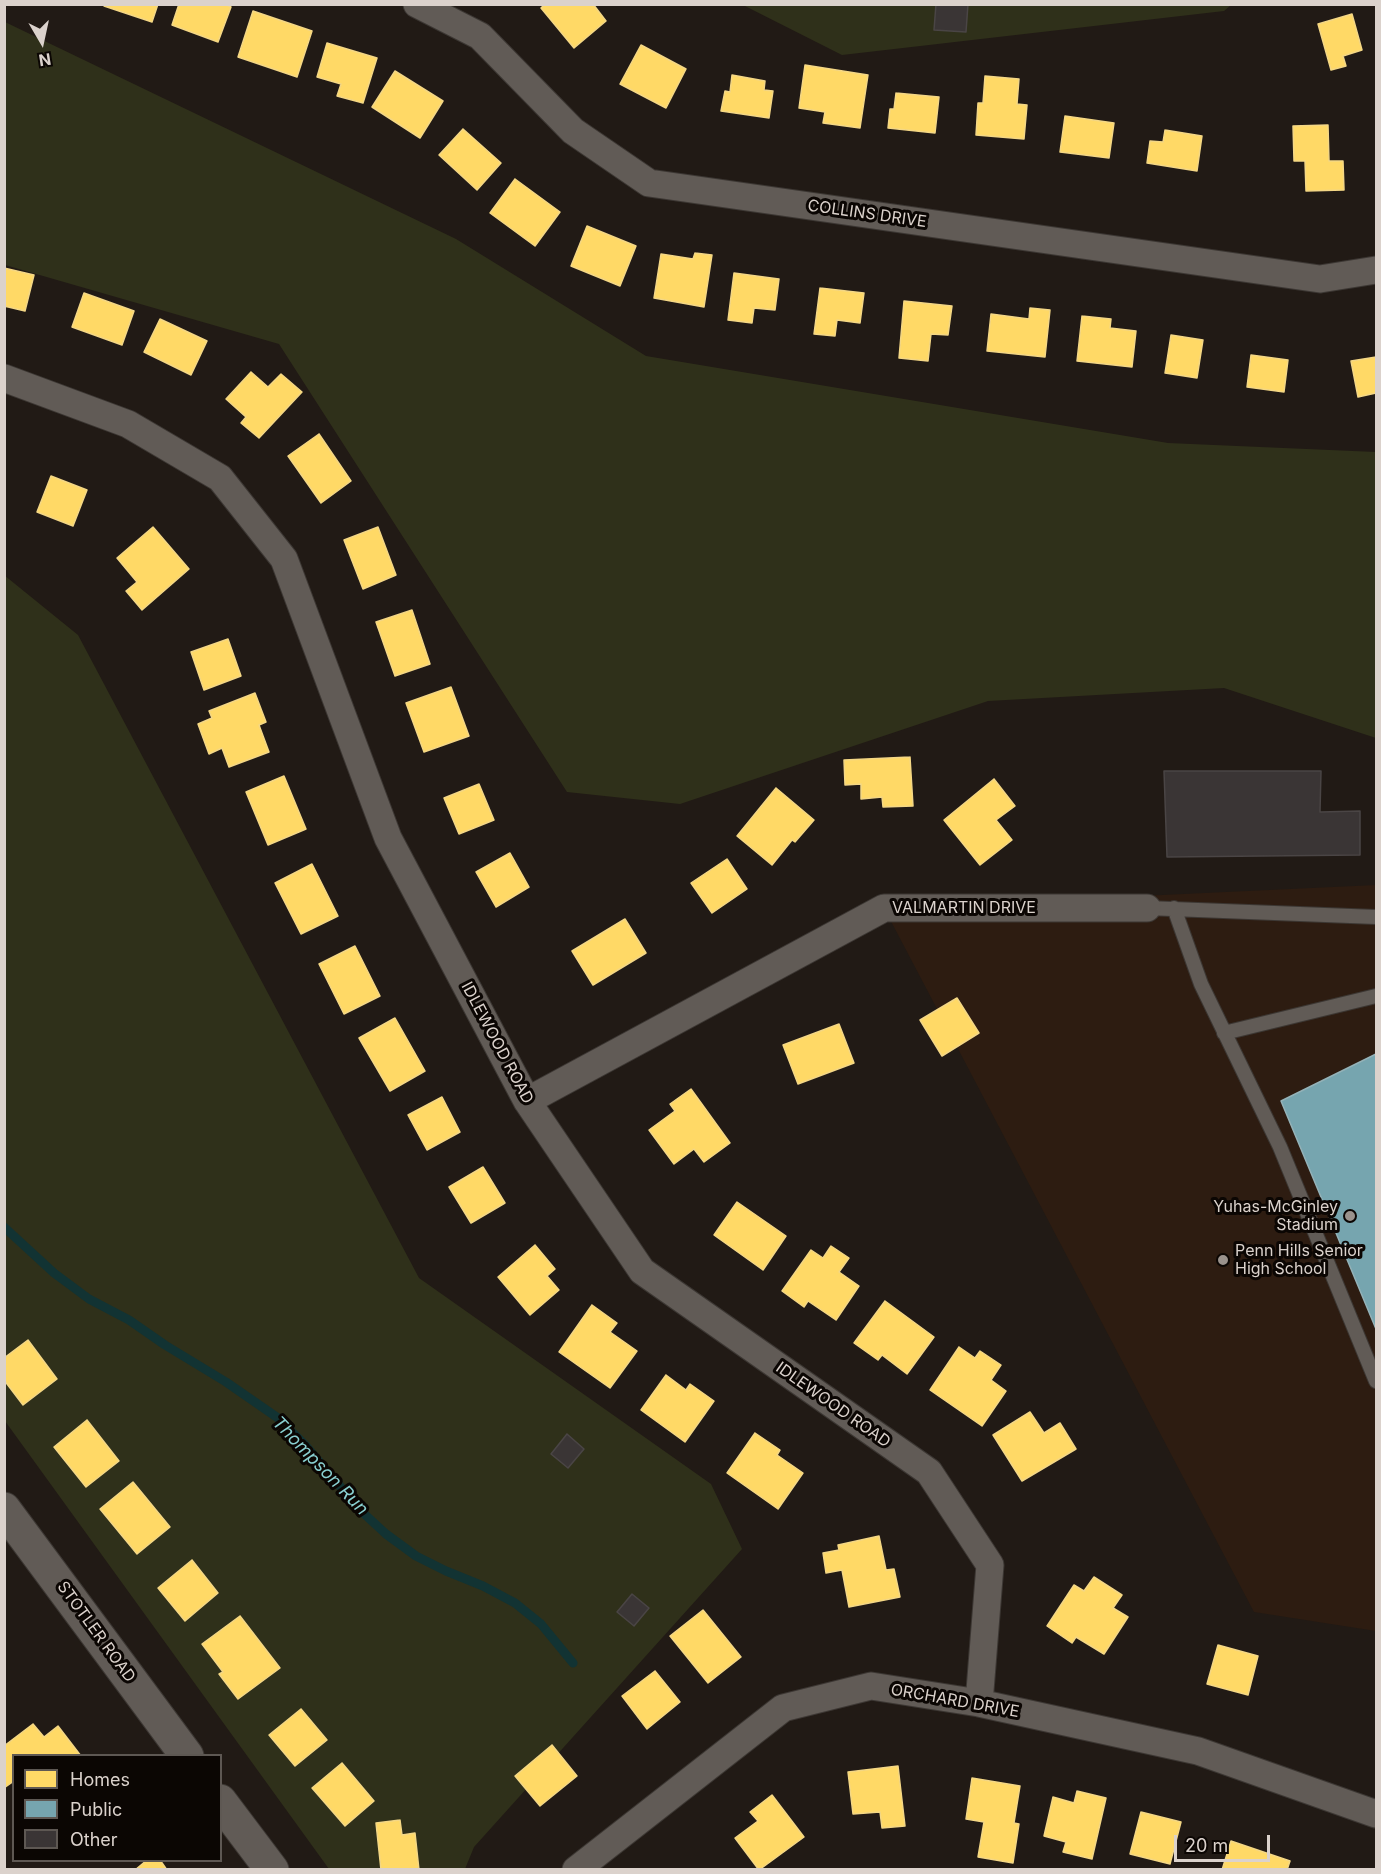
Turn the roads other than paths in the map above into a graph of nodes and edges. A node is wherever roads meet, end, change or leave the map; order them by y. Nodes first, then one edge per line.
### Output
1 (417, 4) edge
2 (1377, 270) edge
3 (4, 378) edge
4 (1147, 908) joint
5 (1174, 908) junction
6 (1377, 917) edge
7 (1377, 996) edge
8 (1224, 1033) junction
9 (527, 1101) junction
10 (1377, 1381) edge
11 (4, 1509) edge
12 (978, 1703) junction
13 (186, 1754) edge
14 (222, 1804) edge
15 (1377, 1814) edge
16 (272, 1869) edge
17 (576, 1869) edge

1 - 2 street, COLLINS DRIVE
3 - 9 street, IDLEWOOD ROAD
4 - 5 lane, VALMARTIN DRIVE
4 - 9 street, VALMARTIN DRIVE
5 - 6 lane, VALMARTIN DRIVE
5 - 8 lane
7 - 8 lane
8 - 10 lane
9 - 12 street, IDLEWOOD ROAD
11 - 13 street, STOTLER ROAD
12 - 15 street, ORCHARD DRIVE
12 - 17 street, ORCHARD DRIVE
14 - 16 street

